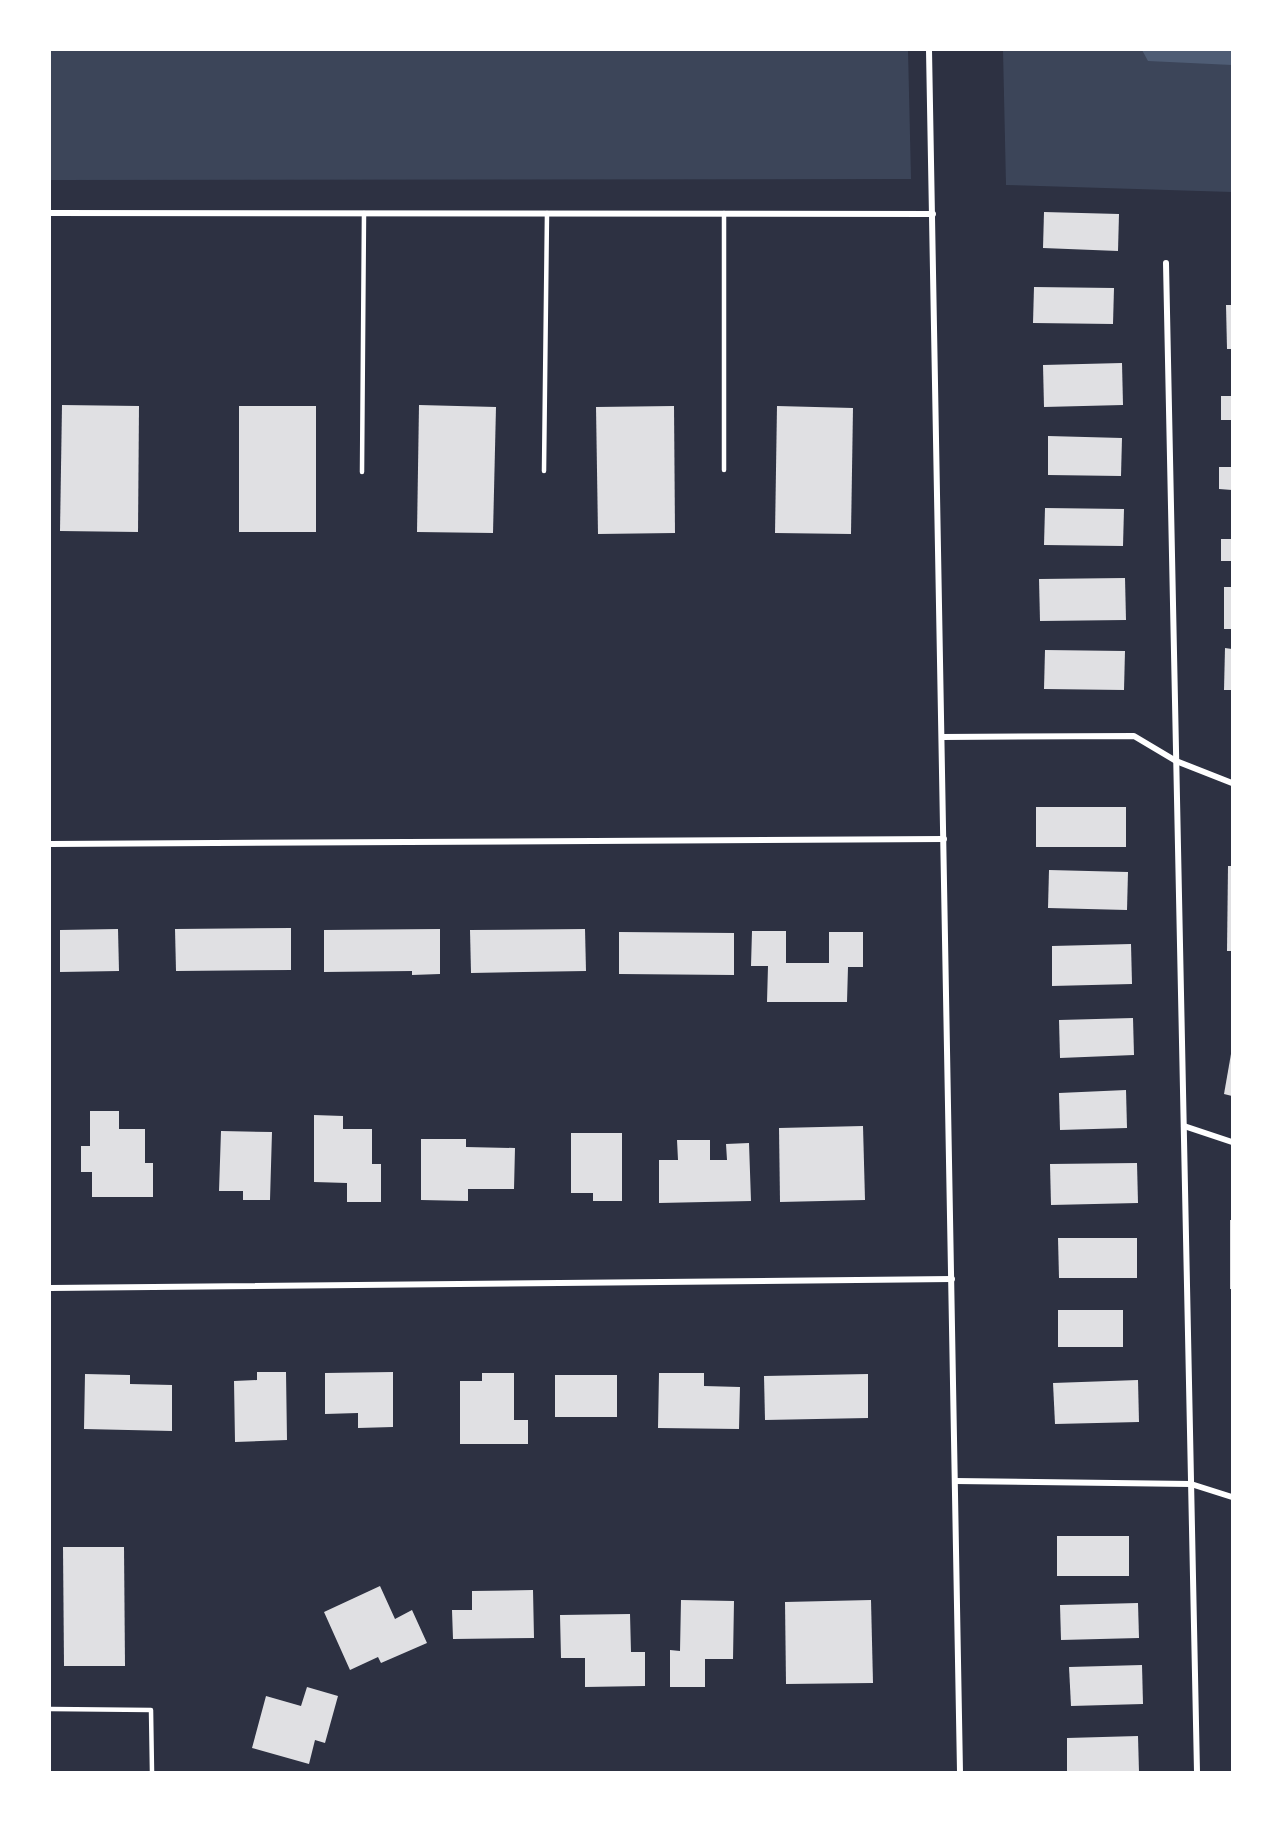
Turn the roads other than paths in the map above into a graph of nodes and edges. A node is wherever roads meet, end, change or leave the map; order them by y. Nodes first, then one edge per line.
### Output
1 (929, 50) edge
2 (50, 213) edge
3 (364, 213) junction
4 (547, 213) junction
5 (724, 213) junction
6 (933, 214) junction
7 (1166, 263) dead end
8 (724, 470) dead end
9 (544, 471) dead end
10 (362, 472) dead end
11 (942, 737) junction
12 (1176, 760) junction
13 (1233, 783) edge
14 (944, 839) junction
15 (50, 844) edge
16 (1184, 1126) junction
17 (1233, 1142) edge
18 (952, 1279) junction
19 (50, 1288) edge
20 (955, 1481) junction
21 (1191, 1484) junction
22 (1233, 1497) edge
23 (50, 1709) edge
24 (152, 1773) edge
25 (960, 1773) edge
26 (1197, 1773) edge

1 - 6 street
2 - 3 street
3 - 4 street
3 - 10 lane
4 - 5 street
4 - 9 lane
5 - 6 street
5 - 8 lane
6 - 11 street
7 - 12 street
11 - 12 street
11 - 14 street
12 - 13 street
12 - 16 street
14 - 15 street
14 - 18 street
16 - 17 street
16 - 21 street
18 - 19 street
18 - 20 street
20 - 21 street
20 - 25 street
21 - 22 street
21 - 26 street
23 - 24 lane

